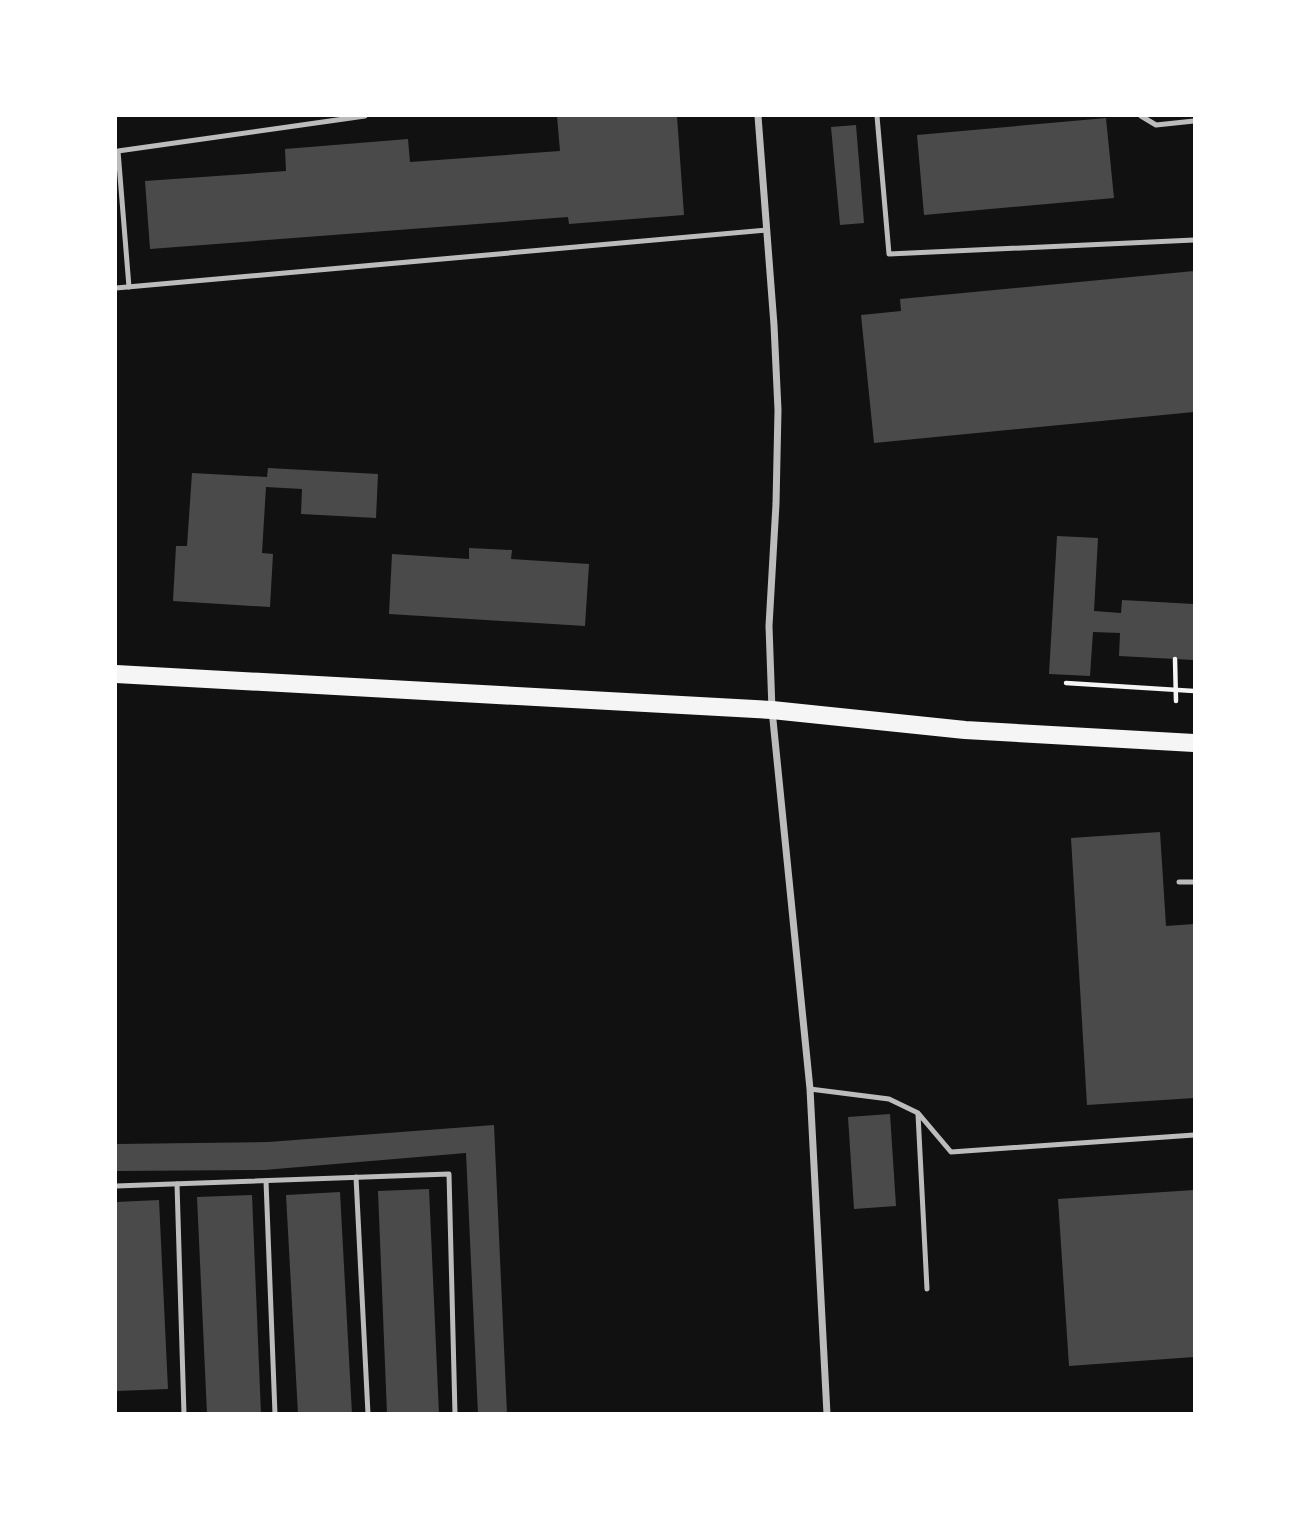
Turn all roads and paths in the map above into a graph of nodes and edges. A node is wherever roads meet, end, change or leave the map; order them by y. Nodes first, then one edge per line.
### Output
1 (365, 116) edge
2 (758, 116) edge
3 (877, 116) edge
4 (1141, 116) edge
5 (1195, 121) edge
6 (767, 230) junction
7 (1195, 240) edge
8 (129, 287) junction
9 (116, 288) edge
10 (1175, 659) dead end
11 (116, 674) edge
12 (1066, 683) dead end
13 (1175, 690) junction
14 (1195, 691) edge
15 (1175, 701) dead end
16 (772, 710) junction
17 (1195, 743) edge
18 (1179, 882) dead end
19 (1195, 882) edge
20 (810, 1088) junction
21 (918, 1114) junction
22 (1195, 1135) edge
23 (356, 1177) junction
24 (266, 1181) junction
25 (177, 1184) junction
26 (116, 1186) edge
27 (927, 1289) dead end
28 (184, 1413) edge
29 (275, 1413) edge
30 (368, 1413) edge
31 (455, 1413) edge
32 (827, 1413) edge

1 - 8 lane
2 - 6 street
3 - 7 lane
4 - 5 lane
6 - 8 lane
6 - 16 street
8 - 9 lane
10 - 13 path
11 - 16 main road
12 - 13 path
13 - 14 path
13 - 15 path
16 - 17 main road
16 - 20 street
18 - 19 lane
20 - 21 lane
20 - 32 street
21 - 22 lane
21 - 27 lane
23 - 24 lane
23 - 30 lane
23 - 31 lane
24 - 25 lane
24 - 29 lane
25 - 26 lane
25 - 28 lane

